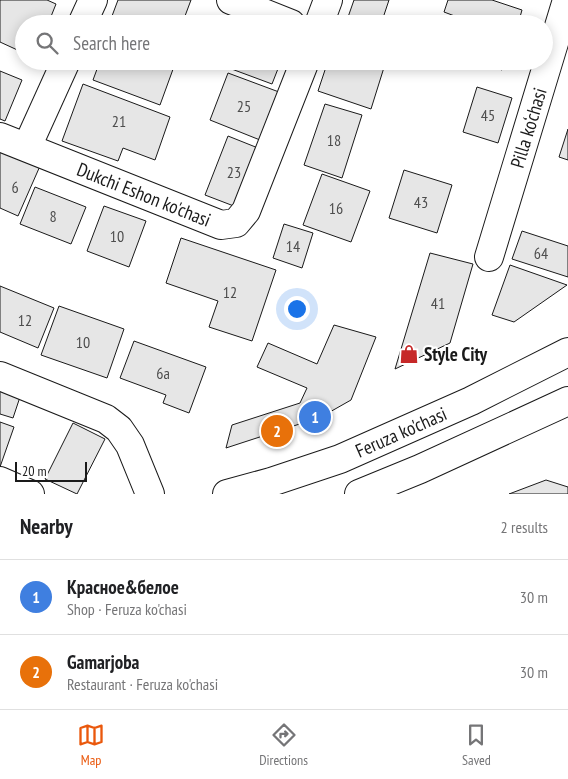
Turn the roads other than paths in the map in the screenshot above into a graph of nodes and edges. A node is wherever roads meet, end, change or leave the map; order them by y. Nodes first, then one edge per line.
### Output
1 (93, 0) edge
2 (231, 0) edge
3 (328, 0) edge
4 (567, 0) edge
5 (86, 15) edge
6 (268, 15) edge
7 (322, 15) edge
8 (553, 46) edge
9 (62, 70) edge
10 (301, 70) edge
11 (546, 70) edge
12 (0, 136) edge
13 (27, 147) junction
14 (489, 257) dead end
15 (568, 352) edge
16 (0, 376) edge
17 (568, 400) edge
18 (0, 481) edge
19 (30, 494) edge
20 (150, 494) edge
21 (227, 494) edge
22 (359, 494) edge

1 - 5 street
2 - 6 street
3 - 7 street
4 - 8 street, Pilla ko‘chasi
9 - 13 street
10 - 13 street, Dukchi Eshon ko'chasi
11 - 14 street, Pilla ko‘chasi
12 - 13 street, Dukchi Eshon ko'chasi
15 - 21 street, Feruza ko'chasi
16 - 20 street
17 - 22 street
18 - 19 street

